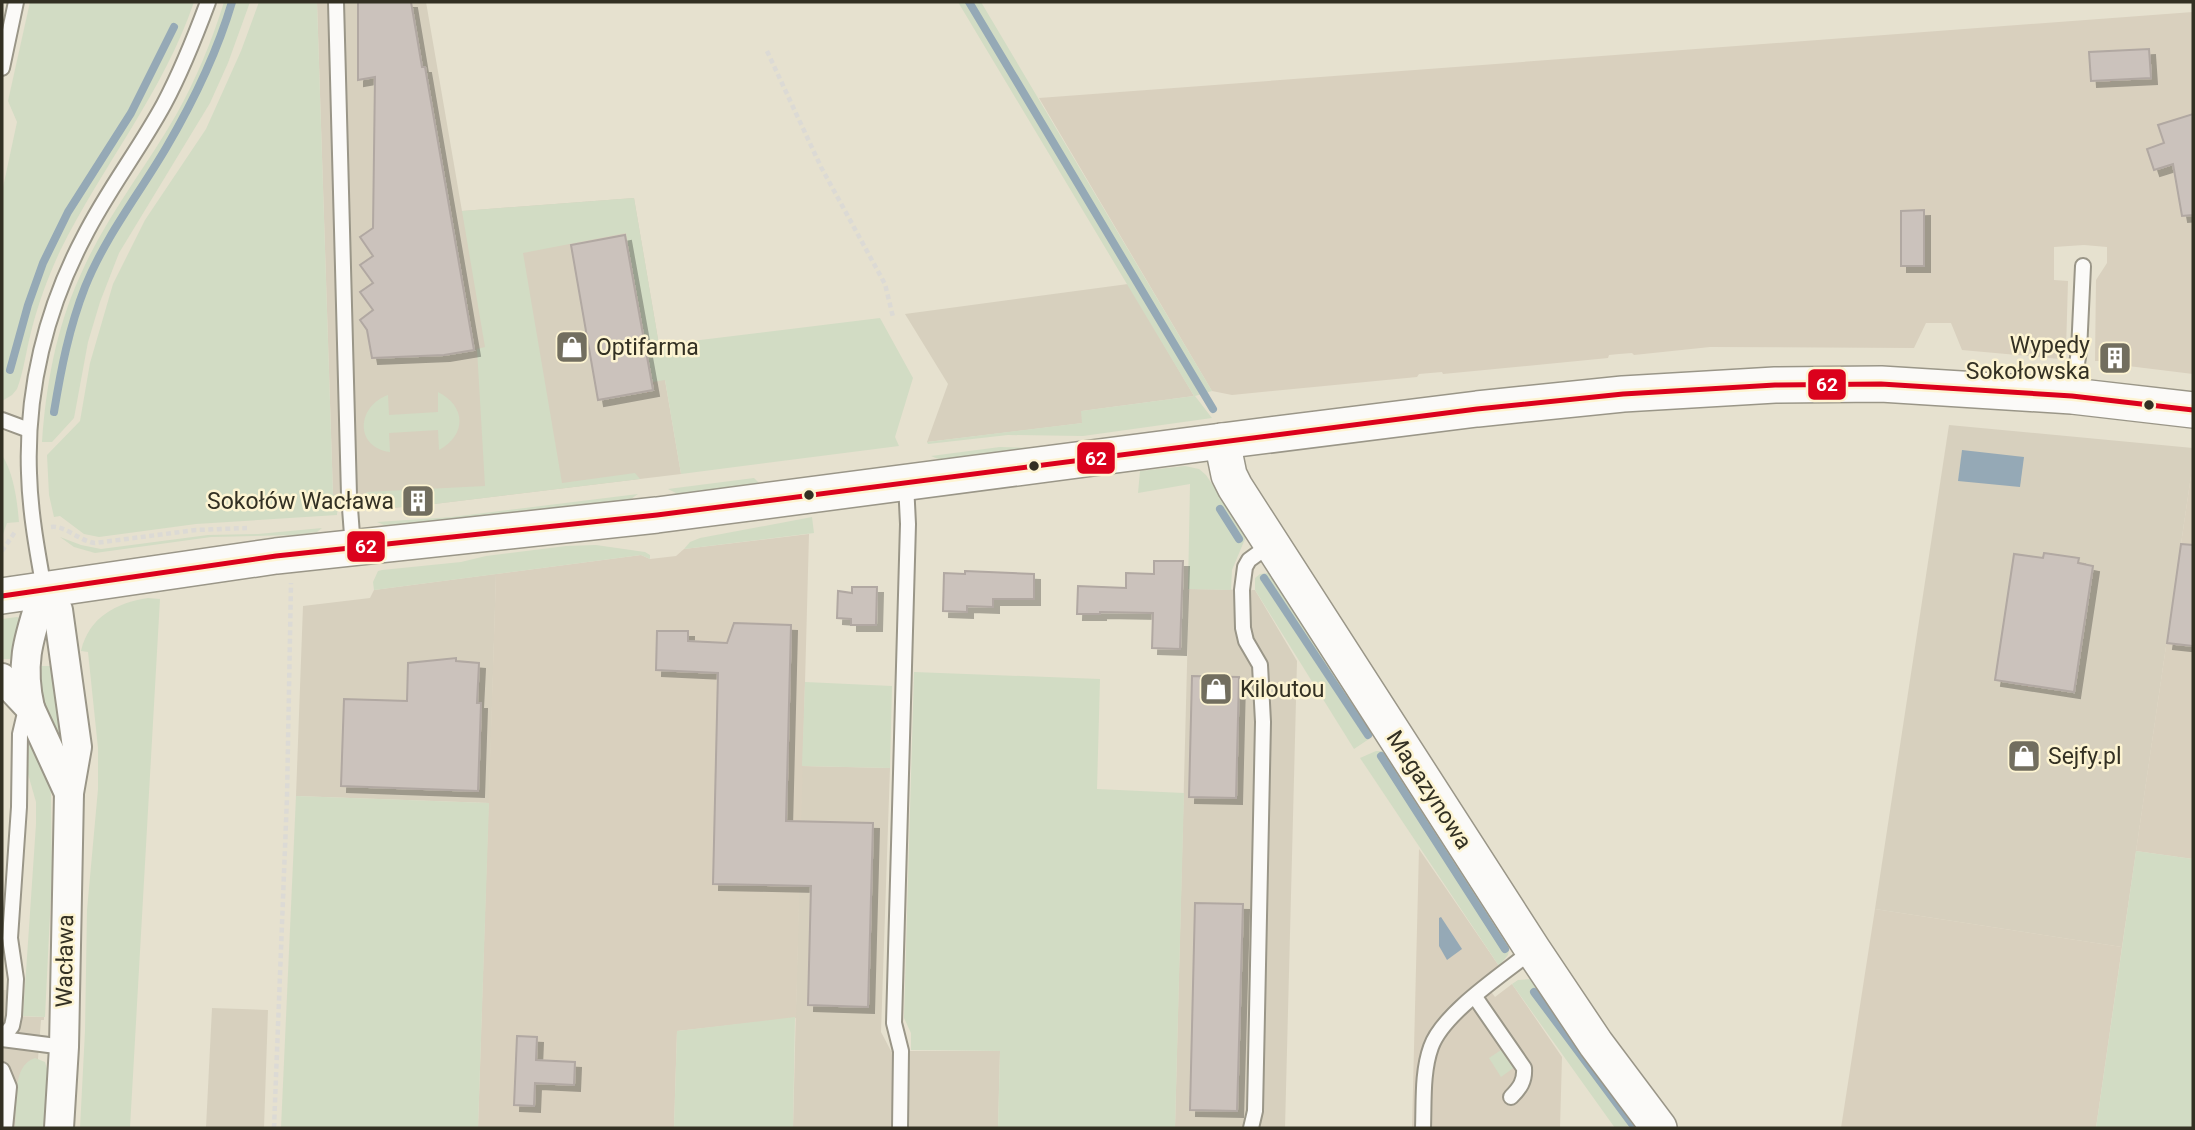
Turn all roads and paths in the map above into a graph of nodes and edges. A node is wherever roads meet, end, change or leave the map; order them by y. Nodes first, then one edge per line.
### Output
1 (16, 2) edge
2 (208, 2) edge
3 (336, 2) edge
4 (767, 51) dead end
5 (2, 68) edge
6 (2083, 266) dead end
7 (893, 317) dead end
8 (2072, 396) junction
9 (2193, 410) edge
10 (2, 421) edge
11 (29, 430) junction
12 (1222, 441) junction
13 (906, 483) junction
14 (18, 531) dead end
15 (1271, 544) junction
16 (353, 548) junction
17 (2, 551) edge
18 (287, 555) junction
19 (44, 590) junction
20 (2, 596) edge
21 (2, 678) edge
22 (30, 708) junction
23 (69, 793) junction
24 (6, 944) edge
25 (1532, 950) junction
26 (1475, 998) junction
27 (2, 1039) edge
28 (64, 1047) junction
29 (2, 1070) edge
30 (1511, 1097) dead end
31 (5, 1128) edge
32 (59, 1128) edge
33 (274, 1128) edge
34 (900, 1128) edge
35 (1251, 1128) edge
36 (1423, 1128) edge
37 (1659, 1128) edge

1 - 5 lane
2 - 11 lane
3 - 16 lane
4 - 7 path
6 - 8 lane
8 - 9 street
8 - 12 street
10 - 11 lane
11 - 19 lane
12 - 13 street
12 - 15 street, Magazynowa
13 - 16 street
13 - 34 lane
14 - 17 path
15 - 25 street, Magazynowa
15 - 35 lane
16 - 18 street
18 - 19 street
18 - 33 path
19 - 20 street
19 - 22 street, Wacława
19 - 23 street, Wacława
21 - 22 street, Wacława
22 - 23 street, Wacława
22 - 24 lane
23 - 28 street, Wacława
24 - 27 lane
25 - 26 lane
25 - 37 street, Magazynowa
26 - 30 lane
26 - 36 lane
27 - 28 lane
28 - 32 street, Wacława
29 - 31 lane

